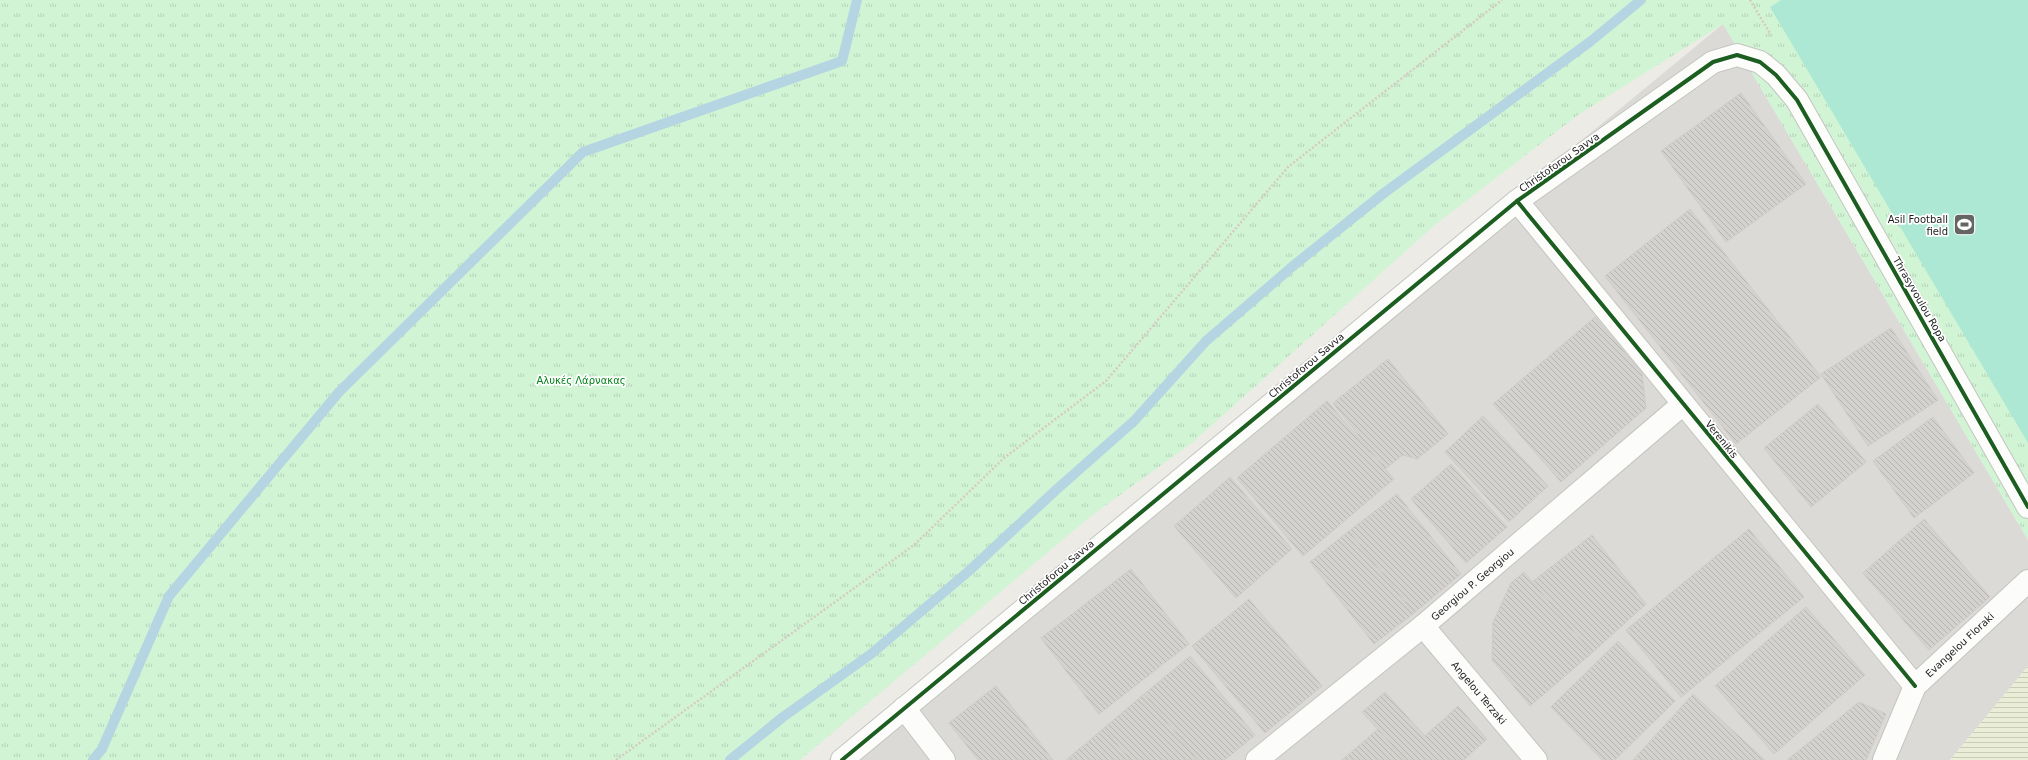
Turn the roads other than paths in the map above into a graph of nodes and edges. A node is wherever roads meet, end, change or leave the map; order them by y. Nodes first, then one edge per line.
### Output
1 (1797, 100) joint
2 (1517, 201) junction
3 (1683, 404) junction
4 (2028, 507) edge
5 (2028, 581) edge
6 (1423, 626) junction
7 (1915, 686) junction
8 (904, 708) junction
9 (842, 760) edge
10 (944, 760) edge
11 (1257, 760) edge
12 (1536, 760) edge
13 (1884, 760) edge

1 - 2 street, Christoforou Savva
1 - 4 street, Thrasyvoulou Ropa
2 - 3 street, Verenikis
2 - 8 street, Christoforou Savva
3 - 6 street, Georgiou P. Georgiou
3 - 7 street, Verenikis
5 - 7 street, Evangelou Floraki
6 - 11 street, Georgiou P. Georgiou
6 - 12 street, Angelou Terzaki
7 - 13 street, Evangelou Floraki
8 - 9 street, Christoforou Savva
8 - 10 street

